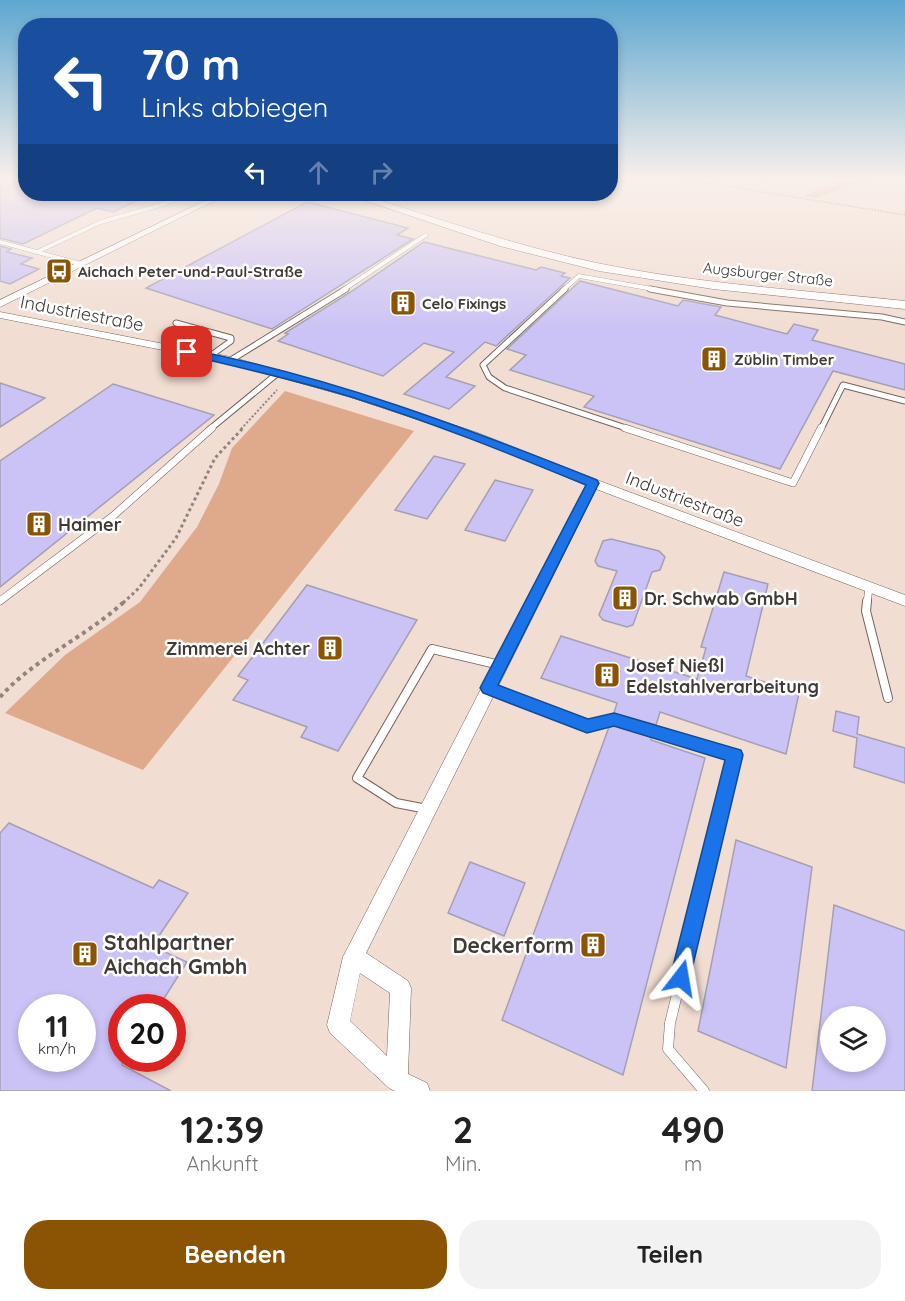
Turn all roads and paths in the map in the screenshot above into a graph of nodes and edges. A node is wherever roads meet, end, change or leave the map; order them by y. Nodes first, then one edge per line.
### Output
1 (84, 230) edge
2 (151, 230) edge
3 (461, 230) edge
4 (426, 235) dead end
5 (0, 242) edge
6 (38, 252) junction
7 (81, 264) junction
8 (0, 304) edge
9 (905, 305) edge
10 (0, 315) edge
11 (905, 322) edge
12 (176, 323) dead end
13 (210, 356) junction
14 (231, 360) junction
15 (284, 374) junction
16 (905, 401) edge
17 (593, 483) junction
18 (869, 588) junction
19 (905, 601) edge
20 (0, 602) edge
21 (500, 665) junction
22 (488, 688) junction
23 (0, 697) edge
24 (888, 698) dead end
25 (428, 809) junction
26 (353, 957) junction
27 (397, 1080) junction
28 (418, 1091) edge
29 (704, 1091) edge

1 - 6 lane
2 - 7 street
3 - 9 main road, Augsburger Straße
4 - 14 lane
5 - 6 lane
6 - 7 lane
7 - 8 street
10 - 13 street, Industriestraße
11 - 16 lane
12 - 13 lane
13 - 14 street, Industriestraße
14 - 15 street, Industriestraße
15 - 17 street, Industriestraße
15 - 20 lane
15 - 23 path
17 - 18 street, Industriestraße
17 - 21 street
18 - 19 street, Industriestraße
18 - 24 lane
21 - 22 street
21 - 25 lane
22 - 25 street
22 - 29 lane
25 - 26 street
26 - 27 street
26 - 27 street
27 - 28 street

